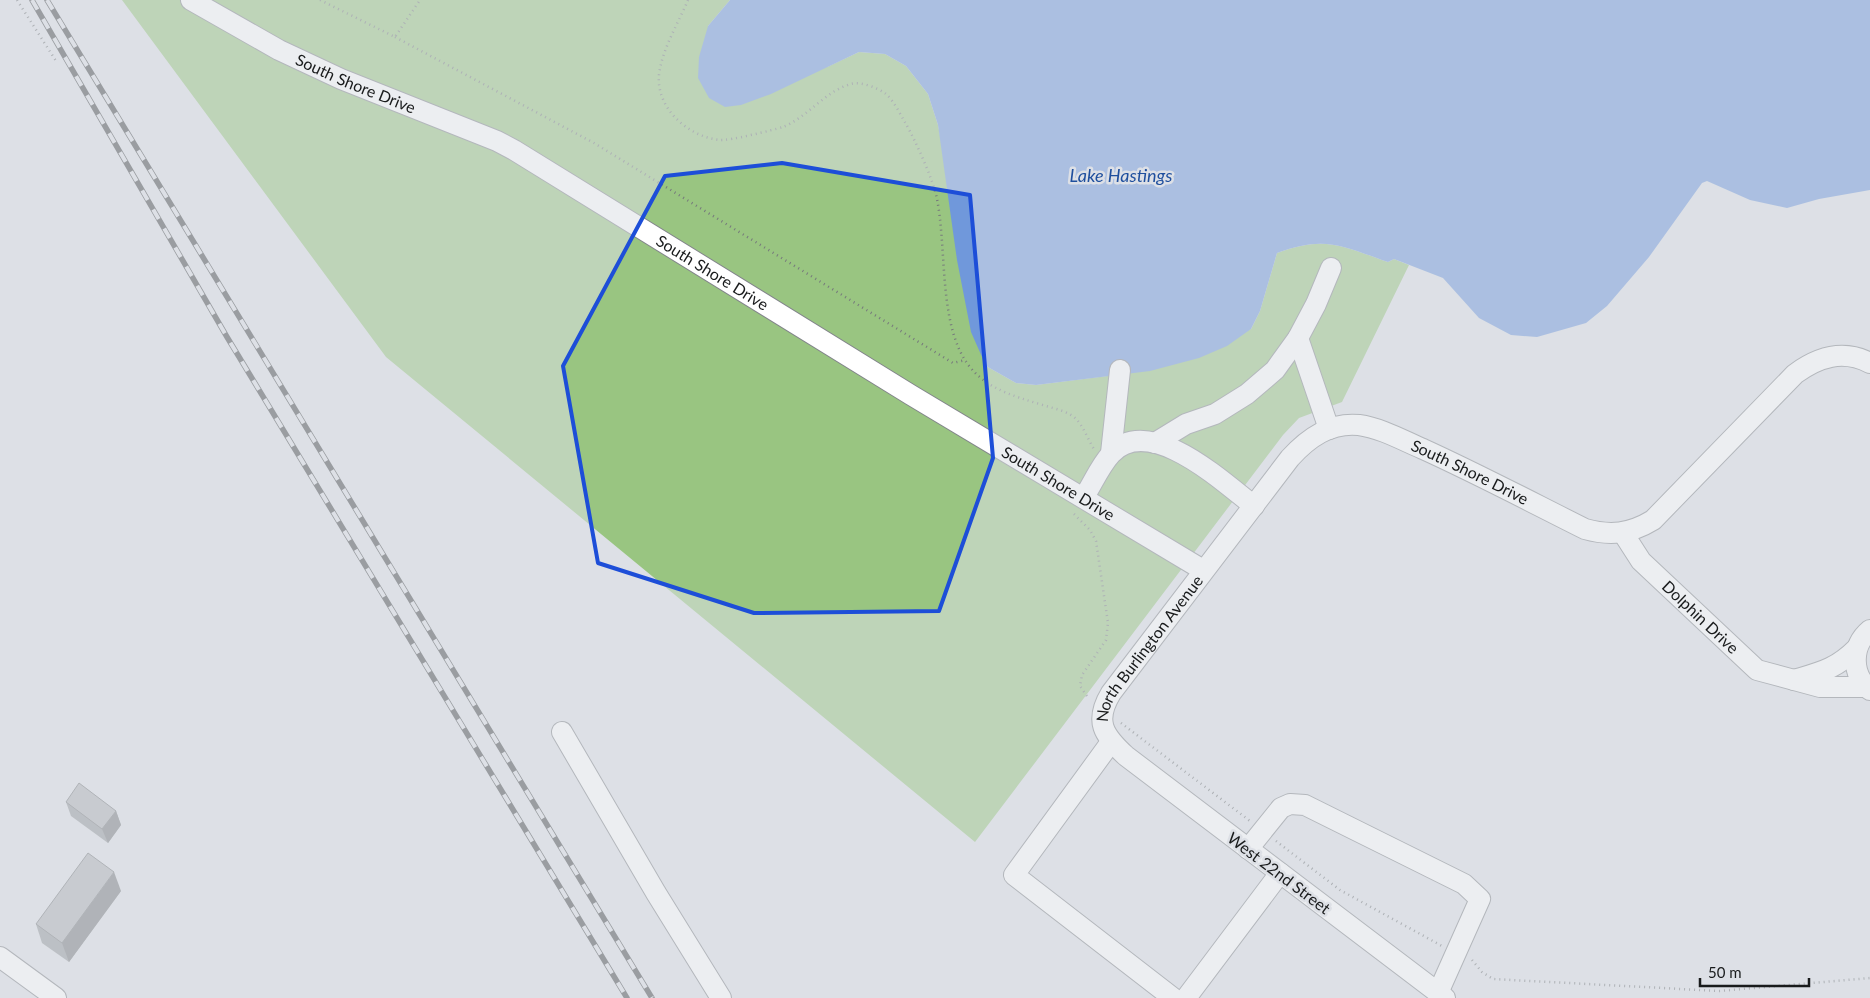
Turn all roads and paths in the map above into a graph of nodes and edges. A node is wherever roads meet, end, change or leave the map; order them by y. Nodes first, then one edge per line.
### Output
1 (17, 0) edge
2 (191, 0) edge
3 (320, 0) edge
4 (420, 0) edge
5 (688, 0) edge
6 (395, 37) junction
7 (56, 61) dead end
8 (1331, 268) dead end
9 (1298, 338) junction
10 (965, 360) junction
11 (1870, 363) edge
12 (1120, 370) dead end
13 (1329, 429) junction
14 (1155, 443) junction
15 (1108, 458) junction
16 (1084, 497) junction
17 (1254, 506) junction
18 (1623, 533) junction
19 (1203, 570) junction
20 (1870, 630) edge
21 (1857, 648) junction
22 (1792, 680) junction
23 (1868, 688) edge
24 (562, 732) dead end
25 (1117, 748) junction
26 (1248, 849) junction
27 (1280, 873) junction
28 (0, 956) edge
29 (1441, 995) edge
30 (56, 998) edge
31 (721, 998) edge
32 (1173, 998) edge
33 (1186, 998) edge

1 - 7 path
2 - 16 street, South Shore Drive
3 - 6 path
4 - 6 path
5 - 10 path
6 - 10 path
8 - 9 street
9 - 13 street
9 - 14 street
10 - 15 path
11 - 18 street, South Shore Drive
12 - 15 street
13 - 17 street, South Shore Drive
13 - 18 street, South Shore Drive
14 - 15 street
14 - 17 street
15 - 16 street
16 - 19 street, South Shore Drive
17 - 19 street, South Shore Drive
18 - 22 street, Dolphin Drive
19 - 25 street, North Burlington Avenue
20 - 21 street
21 - 22 street
21 - 23 street, Dolphin Drive
22 - 23 street, Dolphin Drive
24 - 31 street
25 - 26 street, West 22nd Street
25 - 32 street
26 - 27 street, West 22nd Street
26 - 29 street
27 - 29 street, West 22nd Street
27 - 33 street
28 - 30 street

